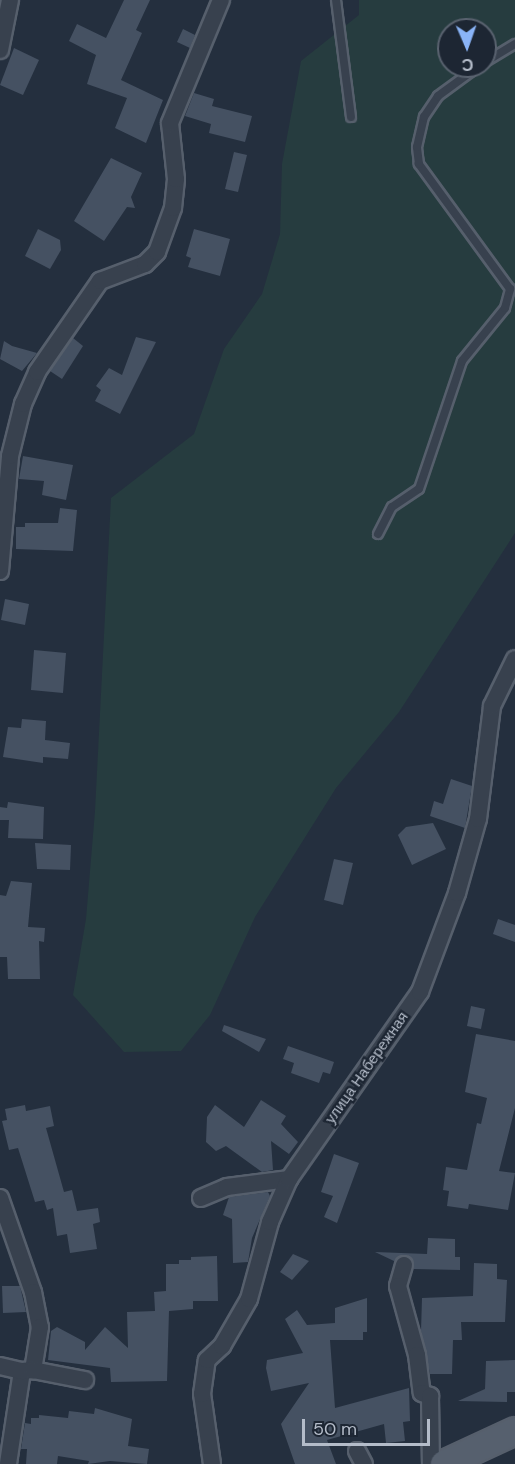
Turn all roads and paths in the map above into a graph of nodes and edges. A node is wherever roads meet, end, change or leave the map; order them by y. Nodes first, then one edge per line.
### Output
1 (10, 0) edge
2 (220, 0) edge
3 (336, 0) edge
4 (515, 44) edge
5 (0, 50) edge
6 (497, 55) edge
7 (463, 78) edge
8 (351, 117) dead end
9 (378, 534) dead end
10 (0, 571) edge
11 (515, 659) edge
12 (289, 1179) junction
13 (0, 1198) edge
14 (201, 1198) dead end
15 (404, 1265) dead end
16 (0, 1366) edge
17 (27, 1371) junction
18 (85, 1380) dead end
19 (515, 1431) edge
20 (8, 1464) edge
21 (212, 1464) edge
22 (431, 1464) edge
23 (444, 1464) edge

1 - 5 street
2 - 10 street
3 - 8 lane
4 - 6 lane
7 - 9 lane
11 - 12 street, улица Набережная
12 - 14 street
12 - 21 street, улица Набережная
13 - 17 street
15 - 22 street
16 - 17 street
17 - 18 street
17 - 20 street
19 - 23 main road

